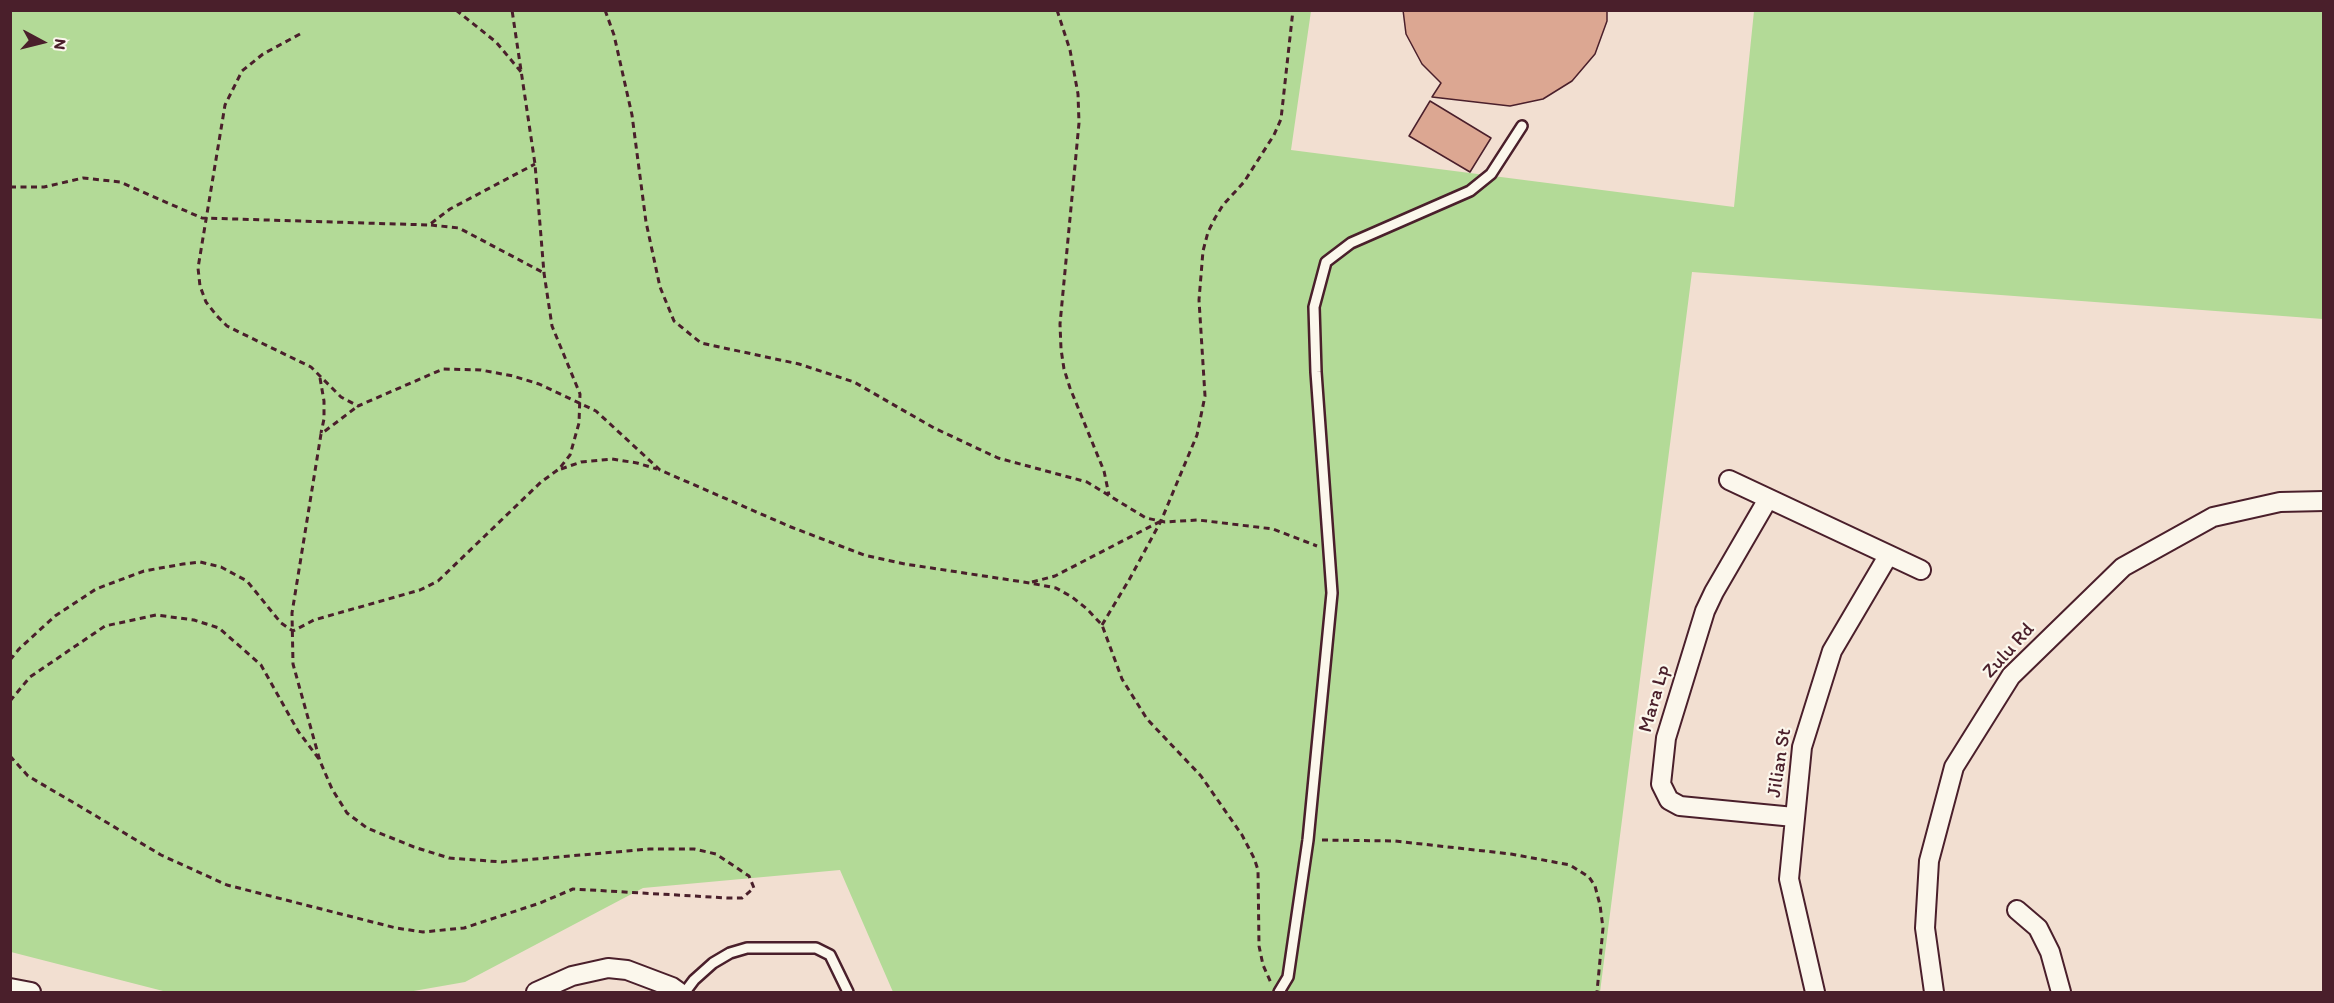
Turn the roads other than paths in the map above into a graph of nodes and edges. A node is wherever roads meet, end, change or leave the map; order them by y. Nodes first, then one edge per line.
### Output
1 (1522, 126) dead end
2 (1729, 480) dead end
3 (1768, 499) junction
4 (2324, 501) edge
5 (1888, 556) junction
6 (1921, 570) dead end
7 (1794, 817) junction
8 (2017, 910) dead end
9 (10, 988) edge
10 (1275, 989) edge
11 (31, 993) edge
12 (536, 993) edge
13 (679, 993) edge
14 (685, 993) edge
15 (848, 993) edge
16 (1815, 993) edge
17 (1934, 993) edge
18 (2061, 993) edge

1 - 10 lane
2 - 3 street
3 - 5 street
3 - 7 street, Mara Lp
4 - 17 street, Zulu Rd
5 - 6 street
5 - 7 street, Jilian St
7 - 16 street, Jilian St
8 - 18 street
9 - 11 street
12 - 13 street
14 - 15 lane

